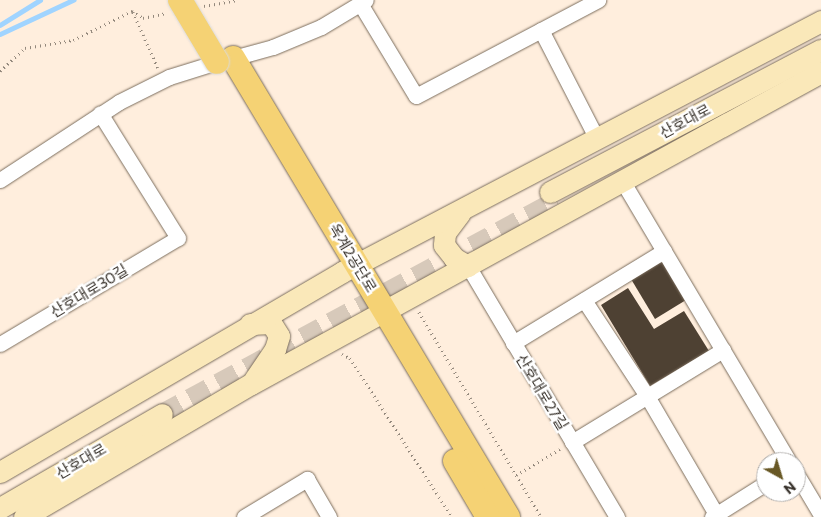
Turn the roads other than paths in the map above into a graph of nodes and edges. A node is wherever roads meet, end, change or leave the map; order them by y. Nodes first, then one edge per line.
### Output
1 (598, 0) edge
2 (363, 2) edge
3 (187, 5) edge
4 (821, 21) edge
5 (541, 30) junction
6 (821, 50) edge
7 (225, 60) junction
8 (821, 61) edge
9 (821, 72) edge
10 (100, 113) junction
11 (596, 137) junction
12 (0, 180) edge
13 (622, 182) junction
14 (464, 210) junction
15 (664, 251) junction
16 (468, 266) junction
17 (349, 268) junction
18 (584, 300) junction
19 (377, 315) junction
20 (250, 324) junction
21 (514, 343) junction
22 (0, 344) edge
23 (723, 350) junction
24 (251, 384) junction
25 (647, 396) junction
26 (572, 442) junction
27 (783, 452) edge
28 (0, 472) edge
29 (756, 489) edge
30 (806, 490) edge
31 (0, 496) edge
32 (0, 508) edge
33 (821, 515) edge
34 (714, 516) edge
35 (24, 517) edge
36 (244, 517) edge
37 (329, 517) edge
38 (488, 517) edge
39 (508, 517) edge
40 (617, 517) edge

1 - 5 street
2 - 5 street
2 - 7 street
3 - 7 main road, 옥계2공단로
4 - 11 street
5 - 11 street
6 - 8 street, 산호대로
7 - 10 street
7 - 17 main road, 옥계2공단로
9 - 13 street
10 - 12 street
10 - 22 street, 산호대로30길
11 - 14 street
13 - 15 street
13 - 16 street
14 - 16 street
14 - 17 street
15 - 18 street
15 - 23 street
16 - 19 street
16 - 21 street, 산호대로27길
17 - 19 main road, 옥계2공단로
17 - 20 street
18 - 21 street
18 - 25 street
19 - 24 street
19 - 38 main road, 옥계2공단로
19 - 39 main road, 옥계2공단로
20 - 24 street
20 - 28 street
21 - 26 street, 산호대로27길
23 - 25 street
23 - 27 street
24 - 35 street
25 - 26 street
25 - 34 street
26 - 40 street, 산호대로27길
29 - 34 street
30 - 33 street
31 - 32 street, 산호대로
36 - 37 street

